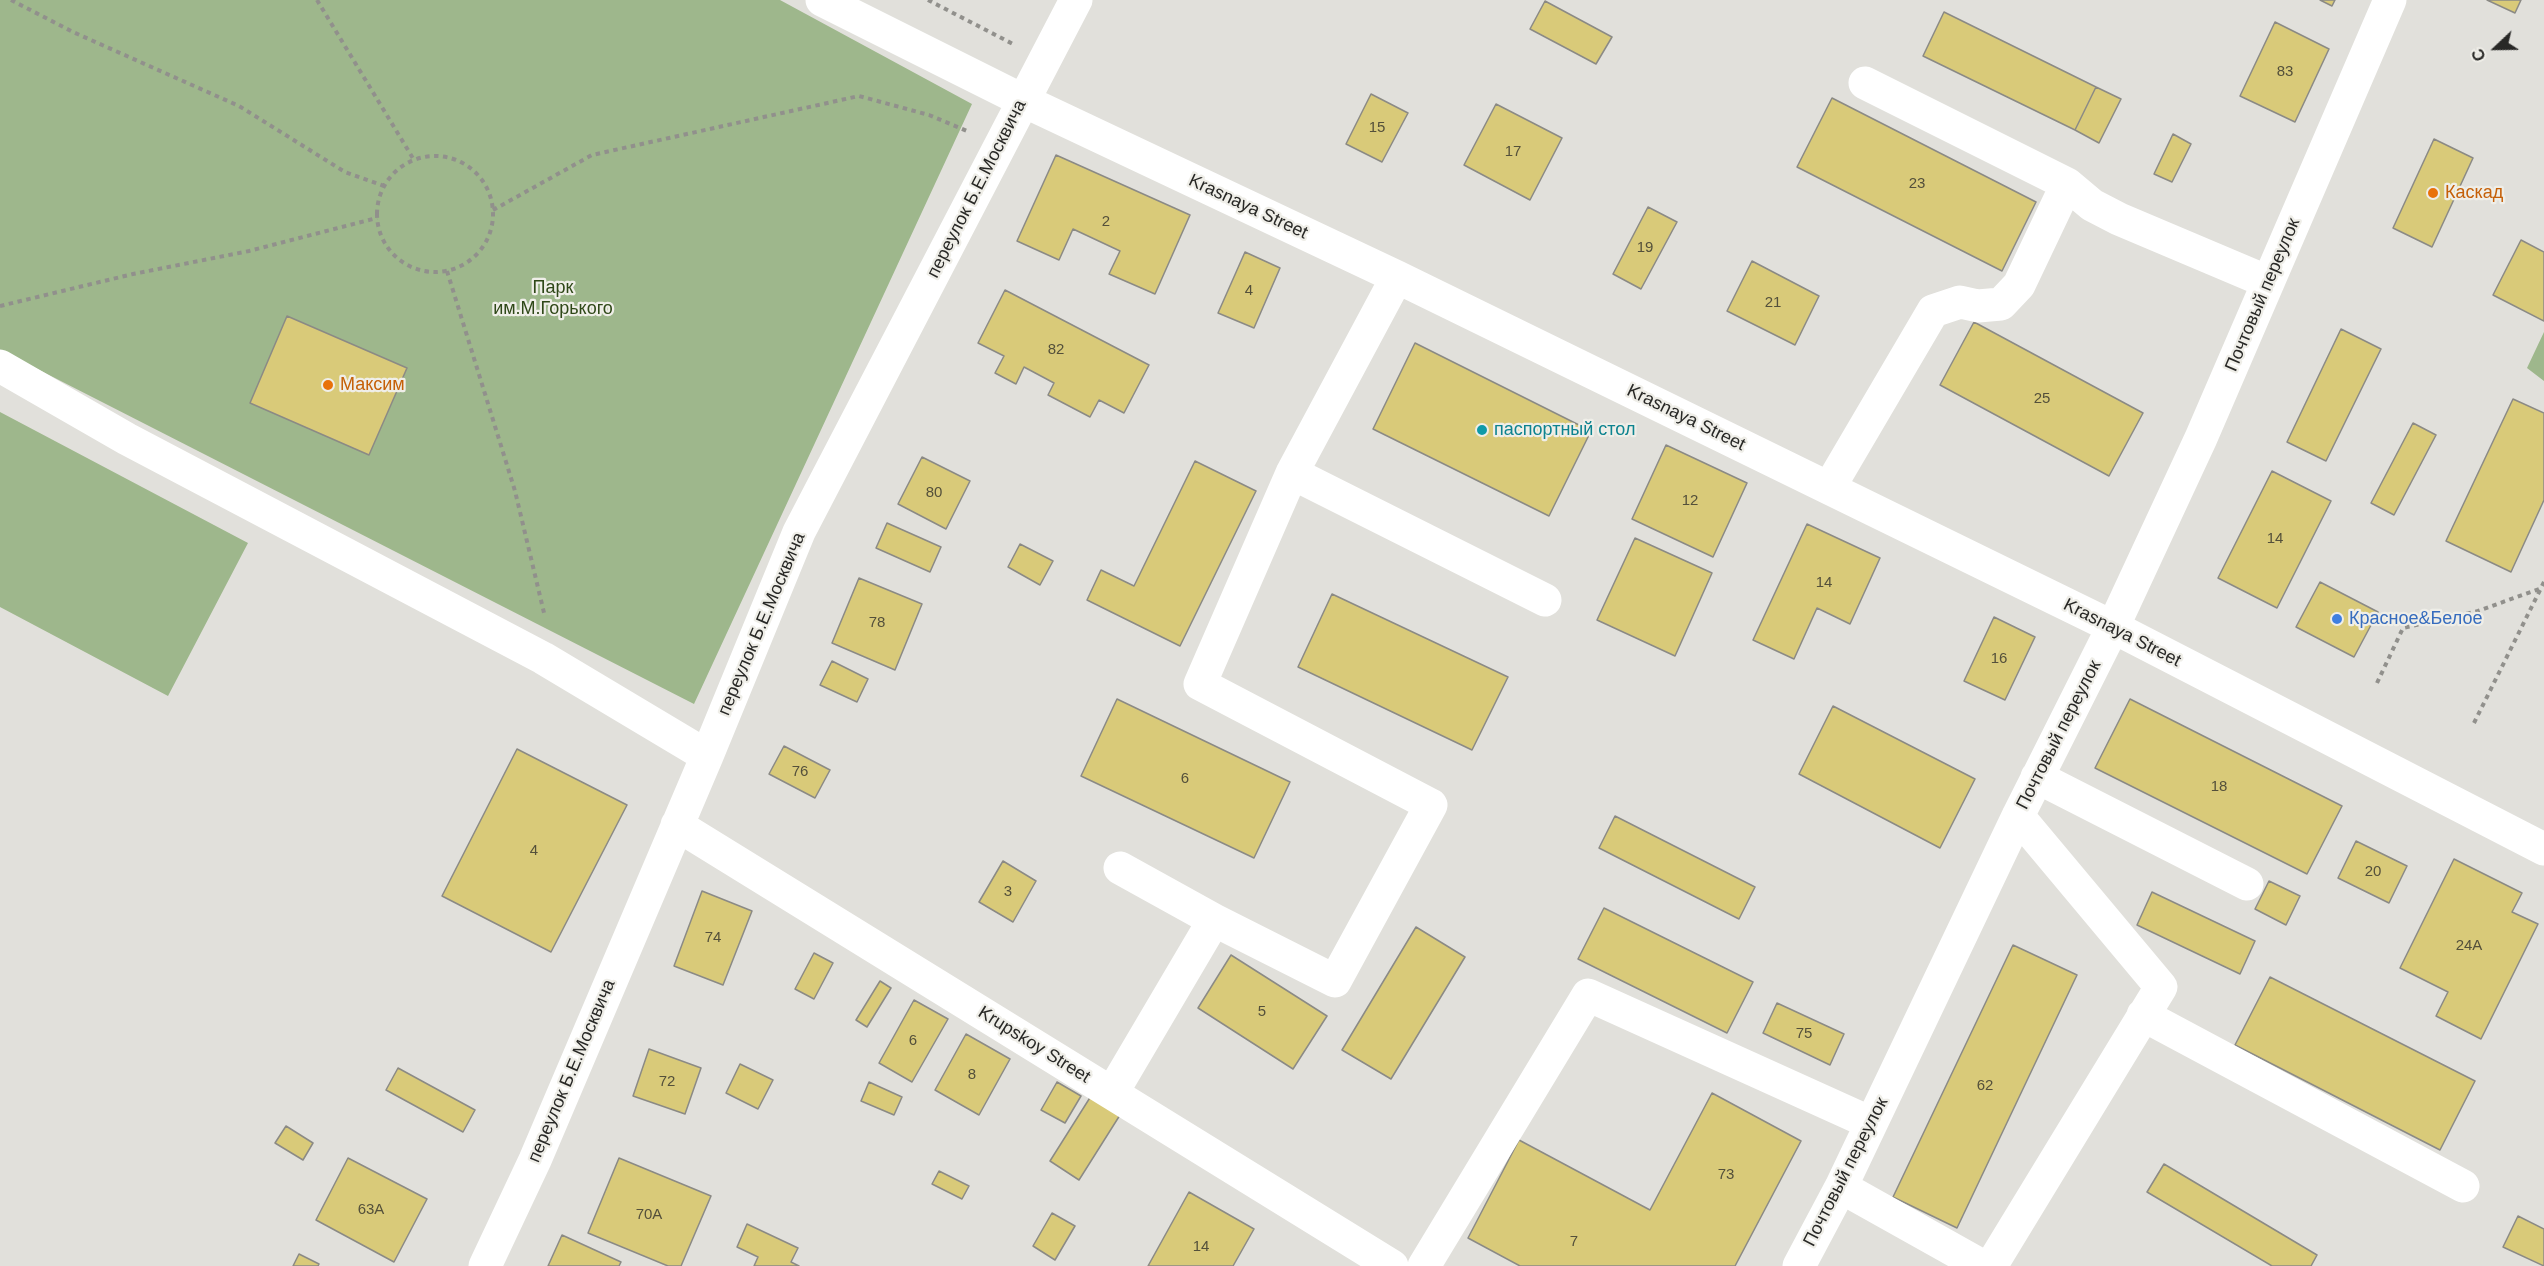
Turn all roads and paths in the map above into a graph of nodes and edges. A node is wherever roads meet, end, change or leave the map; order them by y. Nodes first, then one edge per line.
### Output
1 (11, 0) edge
2 (317, 0) edge
3 (822, 0) edge
4 (928, 0) edge
5 (1076, 0) edge
6 (2390, 0) edge
7 (1019, 48) dead end
8 (1865, 83) dead end
9 (1022, 100) junction
10 (970, 132) dead end
11 (414, 160) junction
12 (2067, 184) junction
13 (384, 186) junction
14 (494, 210) junction
15 (377, 218) junction
16 (447, 271) junction
17 (1397, 277) junction
18 (2268, 282) junction
19 (0, 306) edge
20 (0, 366) edge
21 (1292, 473) junction
22 (1829, 488) junction
23 (2544, 582) edge
24 (2539, 589) junction
25 (1545, 600) dead end
26 (2113, 627) junction
27 (543, 658) junction
28 (2377, 683) dead end
29 (2474, 723) dead end
30 (707, 756) junction
31 (2037, 777) junction
32 (2018, 816) junction
33 (677, 825) junction
34 (2544, 849) edge
35 (1120, 868) dead end
36 (2247, 884) dead end
37 (1214, 920) junction
38 (2143, 1015) junction
39 (1112, 1093) junction
40 (1871, 1123) junction
41 (2463, 1186) dead end
42 (1841, 1187) junction
43 (486, 1266) edge
44 (1392, 1266) edge
45 (1424, 1266) edge
46 (1799, 1266) edge
47 (1982, 1266) edge
48 (1991, 1266) edge

1 - 13 path
2 - 11 path
3 - 9 street, Krasnaya Street
4 - 7 path
5 - 9 street, переулок Б.Е.Москвича
6 - 18 street, Почтовый переулок
8 - 12 street
9 - 17 street, Krasnaya Street
9 - 30 street, переулок Б.Е.Москвича
10 - 14 path
11 - 13 path
11 - 14 path
12 - 18 street
12 - 22 street
13 - 15 path
14 - 16 path
15 - 16 path
15 - 19 path
16 - 27 path
17 - 21 street
17 - 22 street, Krasnaya Street
18 - 26 street, Почтовый переулок
20 - 27 street
21 - 25 street
21 - 37 street
22 - 26 street, Krasnaya Street
23 - 24 path
24 - 28 path
24 - 29 path
26 - 31 street, Почтовый переулок
26 - 34 street, Krasnaya Street
27 - 30 street
30 - 33 street, переулок Б.Е.Москвича
31 - 32 street, Почтовый переулок
31 - 36 street
32 - 38 street
32 - 40 street, Почтовый переулок
33 - 39 street, Krupskoy Street
33 - 43 street, переулок Б.Е.Москвича
35 - 37 street
37 - 39 street
38 - 41 street
38 - 48 street
39 - 44 street, Krupskoy Street
40 - 42 street, Почтовый переулок
40 - 45 street
42 - 46 street, Почтовый переулок
42 - 47 street

